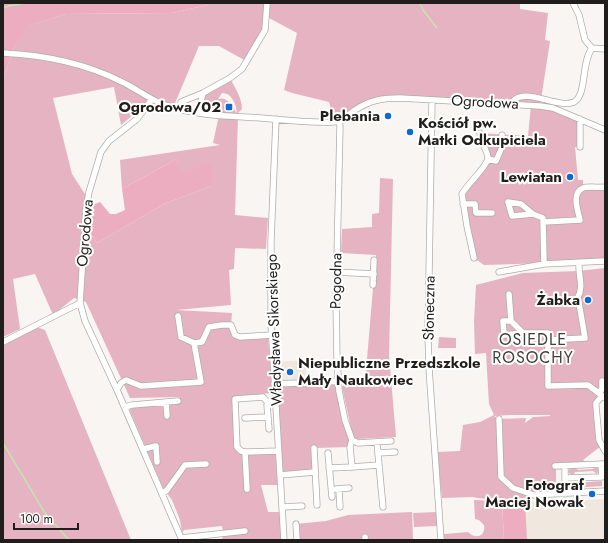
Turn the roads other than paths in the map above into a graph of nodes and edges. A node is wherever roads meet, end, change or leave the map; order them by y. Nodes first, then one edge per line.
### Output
1 (267, 3) edge
2 (573, 3) edge
3 (592, 48) junction
4 (605, 49) edge
5 (3, 54) edge
6 (203, 92) junction
7 (152, 99) junction
8 (432, 100) junction
9 (181, 102) dead end
10 (514, 104) junction
11 (198, 113) junction
12 (580, 118) junction
13 (276, 119) junction
14 (336, 122) junction
15 (605, 130) edge
16 (480, 133) dead end
17 (502, 135) dead end
18 (580, 147) dead end
19 (488, 158) junction
20 (605, 188) edge
21 (463, 204) junction
22 (492, 213) dead end
23 (533, 214) dead end
24 (543, 222) junction
25 (474, 258) dead end
26 (374, 260) dead end
27 (605, 261) edge
28 (579, 263) junction
29 (544, 264) junction
30 (336, 272) junction
31 (500, 272) dead end
32 (374, 274) junction
33 (373, 285) dead end
34 (509, 294) dead end
35 (80, 303) junction
36 (178, 316) dead end
37 (510, 321) junction
38 (523, 333) junction
39 (272, 335) junction
40 (548, 340) junction
41 (3, 342) edge
42 (194, 343) junction
43 (338, 381) junction
44 (350, 381) dead end
45 (602, 382) dead end
46 (274, 384) junction
47 (117, 390) junction
48 (602, 396) edge
49 (178, 401) dead end
50 (276, 401) junction
51 (166, 402) junction
52 (268, 403) junction
53 (125, 407) junction
54 (168, 416) dead end
55 (267, 417) junction
56 (245, 418) dead end
57 (499, 419) dead end
58 (269, 429) dead end
59 (352, 440) junction
60 (391, 441) dead end
61 (377, 442) junction
62 (314, 448) dead end
63 (143, 449) junction
64 (278, 451) junction
65 (605, 451) edge
66 (245, 452) junction
67 (396, 452) dead end
68 (328, 453) dead end
69 (378, 453) junction
70 (157, 462) dead end
71 (206, 464) dead end
72 (603, 464) edge
73 (379, 465) junction
74 (352, 466) junction
75 (555, 466) dead end
76 (565, 466) junction
77 (329, 468) junction
78 (314, 472) junction
79 (280, 475) junction
80 (565, 478) junction
81 (349, 488) dead end
82 (247, 489) dead end
83 (331, 489) junction
84 (339, 489) junction
85 (605, 491) edge
86 (162, 494) junction
87 (566, 494) junction
88 (332, 497) dead end
89 (317, 505) dead end
90 (302, 506) dead end
91 (282, 507) junction
92 (340, 507) dead end
93 (383, 507) dead end
94 (296, 524) dead end
95 (245, 531) dead end
96 (215, 537) edge
97 (191, 538) edge
98 (182, 539) edge
99 (284, 540) edge
100 (297, 540) edge
101 (441, 540) edge

1 - 6 street
2 - 3 street
3 - 4 street
3 - 10 street
5 - 7 street
6 - 9 street
6 - 11 street
7 - 11 street
7 - 35 street, Ogrodowa
8 - 10 street, Ogrodowa
8 - 14 street, Ogrodowa
8 - 101 street, Słoneczna
10 - 12 street, Ogrodowa
11 - 13 street
12 - 15 street, Ogrodowa
12 - 18 street
13 - 14 street
13 - 39 street, Władysława Sikorskiego
14 - 30 street, Pogodna
16 - 19 street
17 - 19 street
19 - 21 street
20 - 24 street
21 - 22 street
21 - 25 street
23 - 24 street
24 - 29 street
26 - 32 street
27 - 28 street
28 - 29 street
28 - 40 street
29 - 31 street
30 - 32 street
30 - 43 street, Pogodna
32 - 33 street
34 - 37 street
35 - 41 street
35 - 47 street
36 - 42 street
37 - 38 street
37 - 38 street
38 - 40 street
39 - 42 street
39 - 46 street, Władysława Sikorskiego
40 - 48 street
42 - 47 street
43 - 44 street
43 - 46 street
43 - 59 street, Pogodna
45 - 48 street
46 - 50 street, Władysława Sikorskiego
47 - 53 street
48 - 65 street
49 - 51 street
50 - 52 street
50 - 64 street, Władysława Sikorskiego
51 - 53 street
51 - 54 street
52 - 55 street
52 - 66 street
53 - 63 street
55 - 56 street
55 - 58 street
57 - 87 street
59 - 61 street
59 - 74 street
60 - 61 street
61 - 69 street
62 - 78 street
63 - 70 street
63 - 86 street
64 - 66 street
64 - 79 street, Władysława Sikorskiego
66 - 82 street
67 - 69 street
68 - 77 street
69 - 73 street
71 - 86 street
72 - 76 street
72 - 80 street
73 - 74 street
73 - 93 street
74 - 77 street
75 - 76 street
76 - 80 street
77 - 83 street
78 - 79 street
78 - 89 street
79 - 91 street, Władysława Sikorskiego
80 - 87 street
81 - 84 street
83 - 84 street
83 - 88 street
84 - 92 street
85 - 87 street
86 - 98 street
90 - 91 street
91 - 99 street, Władysława Sikorskiego
94 - 100 street
95 - 96 street
96 - 97 street
97 - 98 street

